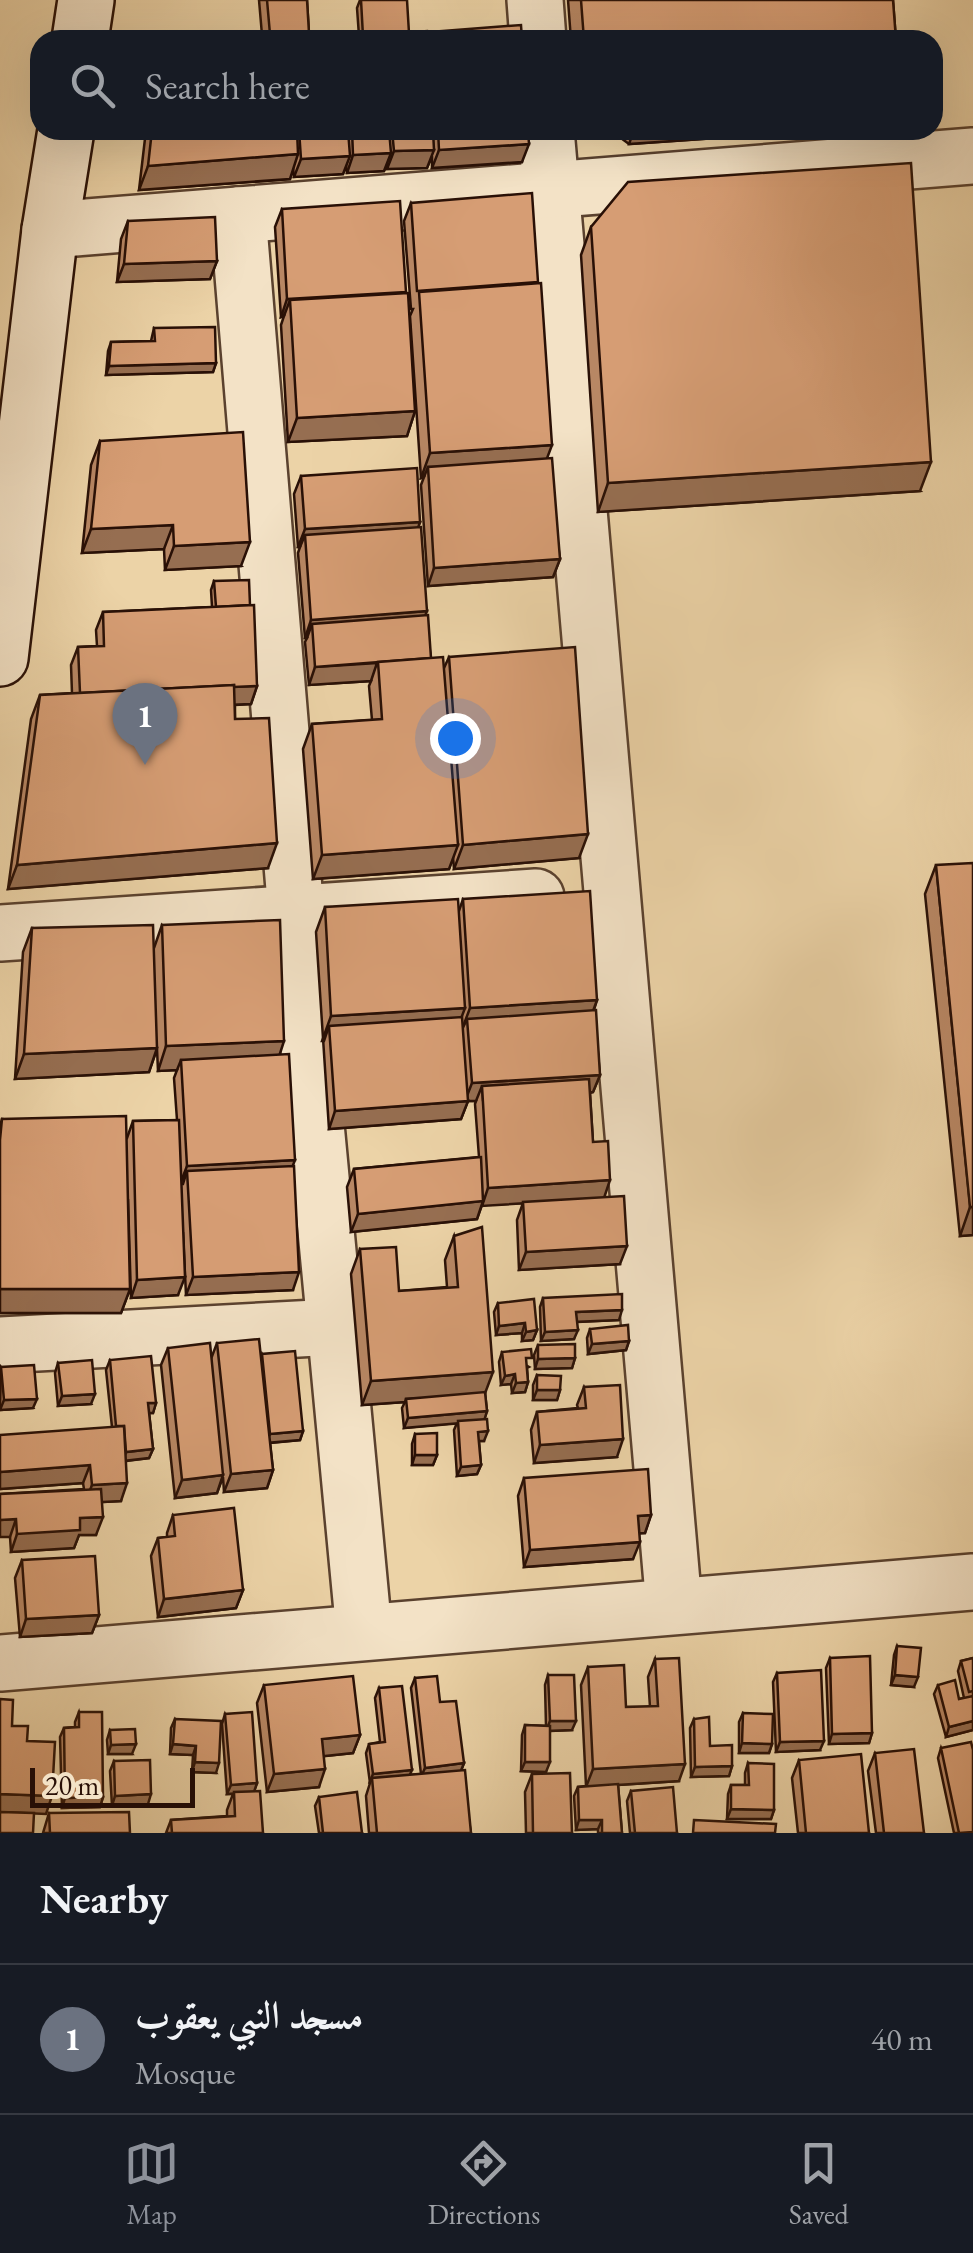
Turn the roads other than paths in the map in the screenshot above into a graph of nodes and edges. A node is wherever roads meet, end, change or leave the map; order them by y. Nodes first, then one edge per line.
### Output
1 (86, 0) edge
2 (535, 0) edge
3 (82, 30) edge
4 (537, 30) edge
5 (64, 140) edge
6 (547, 140) edge
7 (973, 156) edge
8 (551, 190) junction
9 (238, 214) junction
10 (50, 230) junction
11 (0, 658) edge
12 (612, 892) junction
13 (296, 913) junction
14 (0, 933) edge
15 (334, 1327) junction
16 (0, 1345) edge
17 (973, 1582) edge
18 (674, 1606) junction
19 (364, 1632) junction
20 (0, 1663) edge

1 - 3 street
2 - 4 street
5 - 10 street
6 - 8 street
7 - 8 street
8 - 9 street
8 - 12 street
9 - 10 street
9 - 13 street
10 - 11 street
12 - 13 street
12 - 18 street
13 - 14 street
13 - 15 street
15 - 16 street
15 - 19 street
17 - 18 street
18 - 19 street
19 - 20 street

